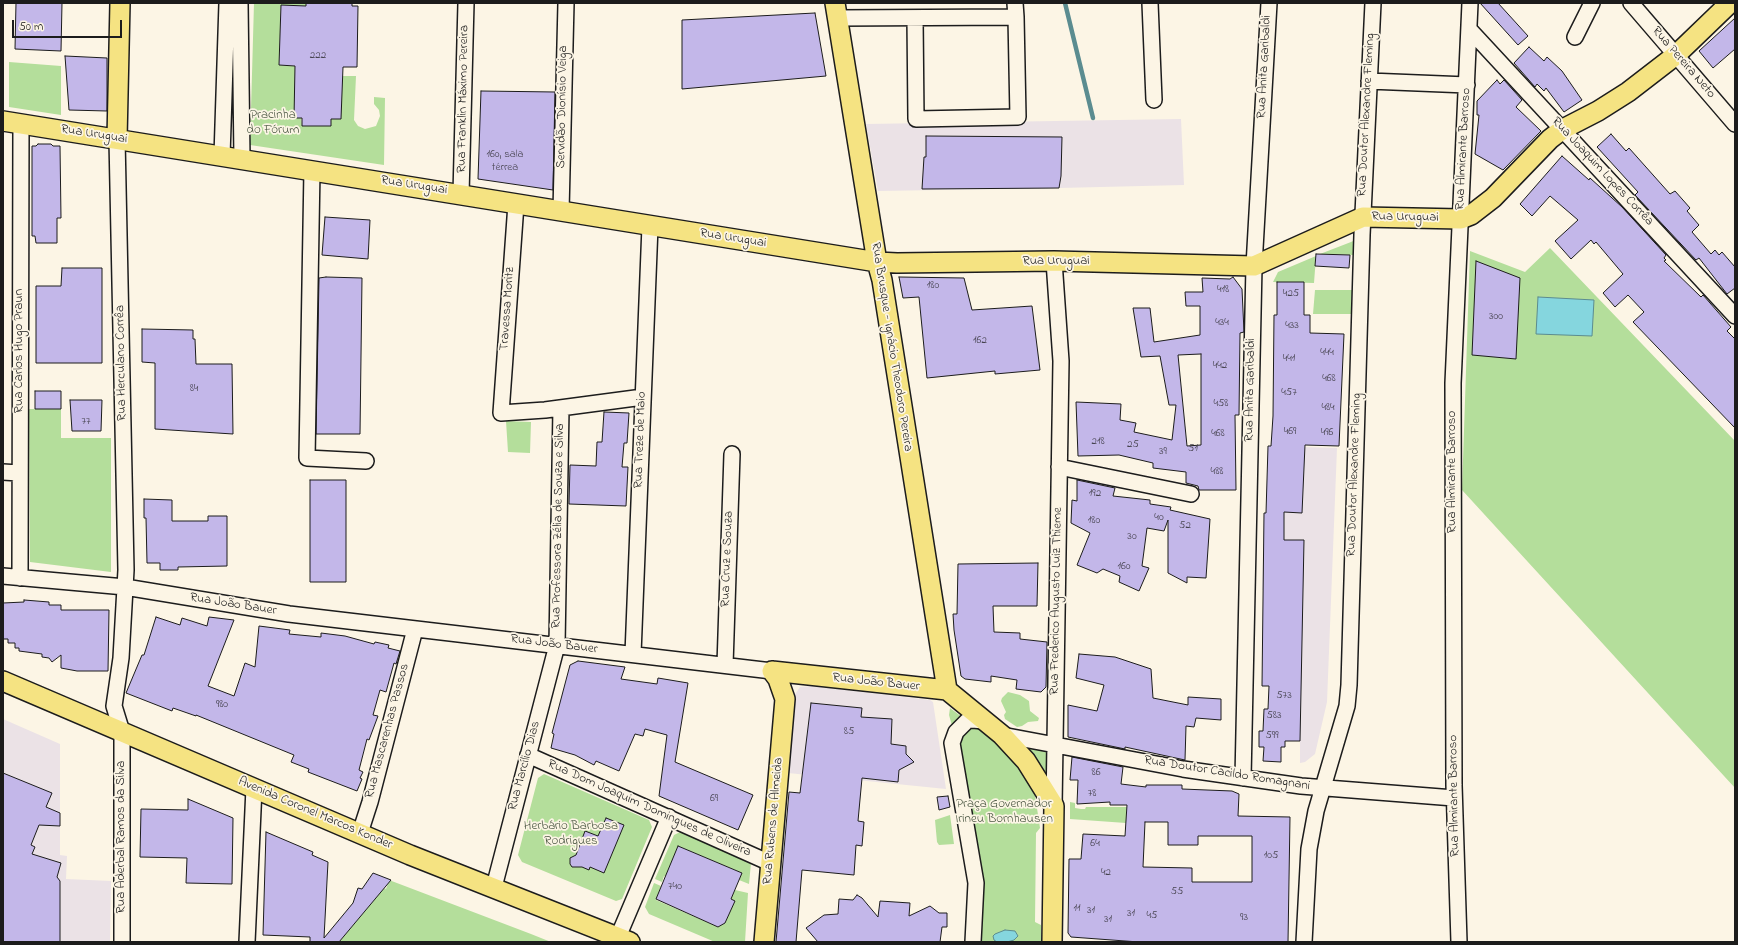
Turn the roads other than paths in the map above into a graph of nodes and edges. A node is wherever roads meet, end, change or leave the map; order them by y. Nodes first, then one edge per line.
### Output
1 (120, 3) edge
2 (226, 3) edge
3 (240, 3) edge
4 (466, 3) edge
5 (566, 3) edge
6 (1150, 3) edge
7 (1269, 3) edge
8 (1373, 3) edge
9 (1470, 3) edge
10 (1592, 3) edge
11 (1631, 3) edge
12 (1730, 3) edge
13 (836, 10) edge
14 (1016, 10) edge
15 (915, 18) junction
16 (1469, 29) junction
17 (1575, 38) dead end
18 (1676, 55) junction
19 (1369, 81) junction
20 (1467, 85) junction
21 (1154, 100) dead end
22 (12, 122) edge
23 (1735, 124) edge
24 (1563, 129) junction
25 (117, 139) junction
26 (222, 156) junction
27 (242, 159) junction
28 (312, 170) junction
29 (461, 194) junction
30 (516, 204) junction
31 (561, 211) junction
32 (1363, 217) junction
33 (1461, 219) junction
34 (650, 226) junction
35 (1054, 261) junction
36 (877, 262) junction
37 (1254, 266) junction
38 (1735, 316) edge
39 (643, 397) junction
40 (562, 408) junction
41 (732, 454) dead end
42 (366, 461) dead end
43 (1060, 467) junction
44 (3, 472) edge
45 (19, 473) junction
46 (1191, 494) dead end
47 (3, 576) edge
48 (20, 578) junction
49 (126, 587) junction
50 (414, 629) junction
51 (557, 645) junction
52 (633, 654) junction
53 (725, 665) junction
54 (772, 671) junction
55 (805, 675) junction
56 (3, 681) edge
57 (946, 690) junction
58 (784, 699) junction
59 (984, 721) junction
60 (122, 732) junction
61 (1002, 735) junction
62 (1055, 745) junction
63 (528, 755) junction
64 (1242, 778) junction
65 (254, 788) junction
66 (1323, 788) junction
67 (1454, 798) junction
68 (1054, 806) junction
69 (669, 817) junction
70 (360, 833) junction
71 (770, 863) junction
72 (494, 887) junction
73 (624, 940) edge
74 (122, 942) edge
75 (247, 942) edge
76 (764, 942) edge
77 (973, 942) edge
78 (1052, 942) edge
79 (1304, 942) edge
80 (1459, 942) edge

1 - 25 main road
2 - 26 street
3 - 27 street
4 - 29 street, Rua Franklin Máximo Pereira
5 - 31 street, Servidão Dionísio Veiga
6 - 21 street
7 - 37 street, Rua Anita Garibaldi
8 - 19 street, Rua Doutor Alexandre Fleming
9 - 16 street, Rua Almirante Barroso
10 - 17 street
11 - 18 street, Rua Pereira Neto
12 - 18 main road
13 - 15 street
13 - 36 main road, Rua Brusque - Ignácio Theodoro Pereira
14 - 15 street
14 - 15 street
16 - 20 street, Rua Almirante Barroso
16 - 24 street, Rua Joaquim Lopes Corrêa
18 - 23 street, Rua Pereira Neto
18 - 24 main road
19 - 20 street
19 - 32 street, Rua Doutor Alexandre Fleming
20 - 33 street, Rua Almirante Barroso
22 - 25 main road, Rua Uruguai
22 - 45 street, Rua Carlos Hugo Praun
24 - 33 main road
24 - 38 street, Rua Joaquim Lopes Corrêa
25 - 26 main road, Rua Uruguai
25 - 49 street, Rua Herculano Corrêa
26 - 27 main road, Rua Uruguai
27 - 28 main road, Rua Uruguai
28 - 29 main road, Rua Uruguai
28 - 42 street
29 - 30 main road, Rua Uruguai
30 - 31 main road, Rua Uruguai
30 - 40 street, Travessa Moritz
31 - 34 main road, Rua Uruguai
32 - 33 main road, Rua Uruguai
32 - 37 main road, Rua Uruguai
32 - 66 street, Rua Doutor Alexandre Fleming
33 - 67 street, Rua Almirante Barroso
34 - 36 main road, Rua Uruguai
34 - 39 street, Rua Treze de Maio
35 - 36 main road, Rua Uruguai
35 - 37 main road, Rua Uruguai
35 - 43 street, Rua Frederico Augusto Luiz Thieme
36 - 57 main road, Rua Brusque - Ignácio Theodoro Pereira
37 - 64 street, Rua Anita Garibaldi
39 - 40 street
39 - 52 street, Rua Treze de Maio
40 - 51 street, Rua Professora Zélia de Souza e Silva
41 - 53 street, Rua Cruz e Souza
43 - 46 street
43 - 62 street, Rua Frederico Augusto Luiz Thieme
44 - 45 street
45 - 48 street, Rua Carlos Hugo Praun
47 - 48 street, Rua João Bauer
48 - 49 street, Rua João Bauer
49 - 50 street, Rua João Bauer
49 - 60 street, Rua Herculano Corrêa
50 - 51 street, Rua João Bauer
50 - 70 street, Rua Mascarenhas Passos
51 - 52 street, Rua João Bauer
51 - 63 street, Rua Marcílio Dias
52 - 53 street, Rua João Bauer
53 - 54 street, Rua João Bauer
54 - 55 main road, Rua João Bauer
54 - 58 main road, Rua Rubens de Almeida
55 - 57 main road, Rua João Bauer
55 - 58 main road
56 - 60 main road, Avenida Coronel Marcos Konder
57 - 59 main road
58 - 71 main road, Rua Rubens de Almeida
59 - 61 main road
59 - 77 street
60 - 65 main road, Avenida Coronel Marcos Konder
60 - 74 street, Rua Aderbal Ramos da Silva
61 - 62 street, Rua Doutor Cacildo Romagnani
61 - 68 main road
62 - 64 street, Rua Doutor Cacildo Romagnani
62 - 68 street, Rua Frederico Augusto Luiz Thieme
63 - 69 street, Rua Dom Joaquim Domingues de Oliveira
63 - 72 street, Rua Marcílio Dias
64 - 66 street, Rua Doutor Cacildo Romagnani
65 - 70 main road, Avenida Coronel Marcos Konder
65 - 75 street
66 - 67 street, Rua Doutor Cacildo Romagnani
66 - 79 street, Rua Doutor Alexandre Fleming
67 - 80 street, Rua Almirante Barroso
68 - 78 main road, Rua Frederico Augusto Luiz Thieme
69 - 71 street, Rua Dom Joaquim Domingues de Oliveira
69 - 73 street
70 - 72 main road, Avenida Coronel Marcos Konder
71 - 76 main road, Rua Rubens de Almeida
72 - 73 main road, Avenida Coronel Marcos Konder

